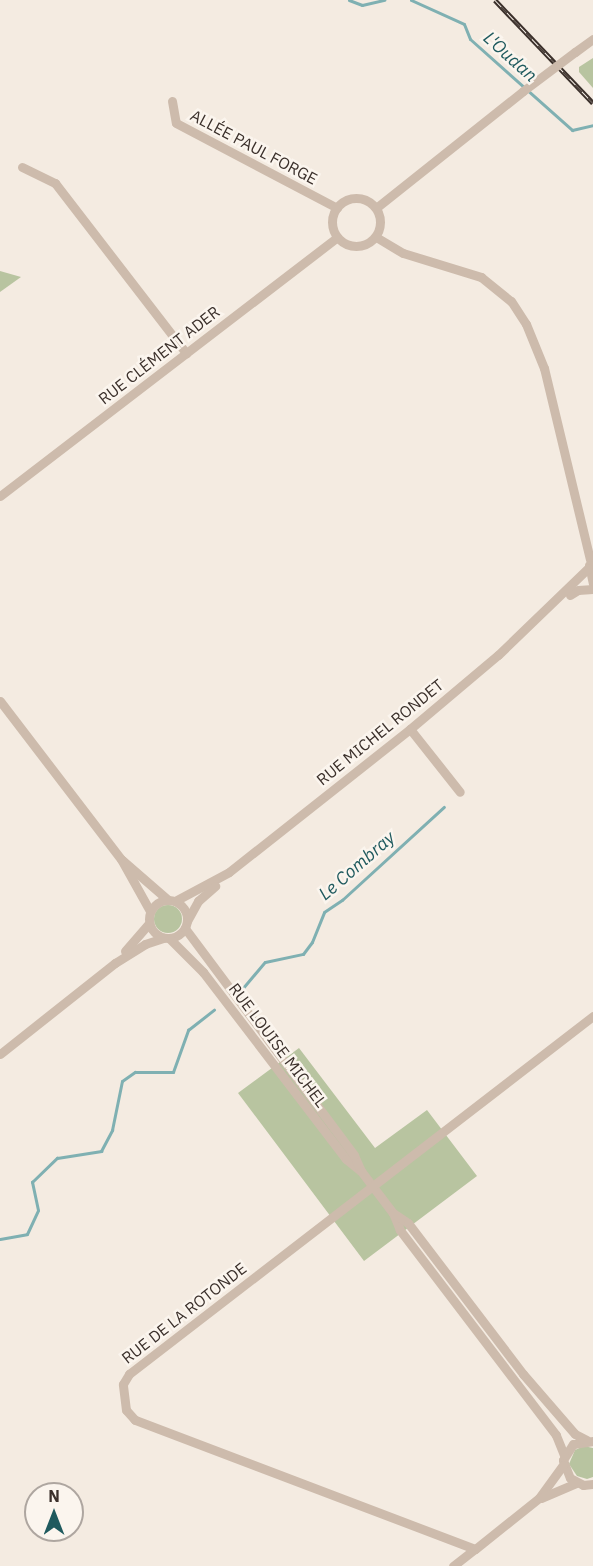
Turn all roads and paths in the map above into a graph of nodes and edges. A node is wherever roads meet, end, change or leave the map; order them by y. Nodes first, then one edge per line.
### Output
1 (593, 39) edge
2 (172, 101) dead end
3 (22, 167) dead end
4 (337, 208) junction
5 (376, 208) junction
6 (337, 237) junction
7 (376, 237) junction
8 (186, 353) junction
9 (0, 496) edge
10 (582, 529) junction
11 (593, 537) edge
12 (590, 561) edge
13 (593, 584) edge
14 (593, 589) edge
15 (546, 612) junction
16 (0, 701) edge
17 (410, 729) junction
18 (460, 792) dead end
19 (121, 860) junction
20 (229, 872) junction
21 (171, 900) junction
22 (150, 911) junction
23 (149, 924) junction
24 (186, 925) junction
25 (167, 939) junction
26 (115, 963) junction
27 (593, 1016) edge
28 (0, 1054) edge
29 (361, 1171) junction
30 (372, 1186) junction
31 (393, 1213) junction
32 (590, 1440) edge
33 (564, 1455) junction
34 (563, 1466) junction
35 (584, 1484) edge
36 (593, 1490) edge
37 (539, 1498) junction
38 (475, 1549) junction
39 (453, 1566) edge

1 - 5 street, bridge
2 - 4 street, ALLÉE PAUL FORGE
3 - 8 street
4 - 5 street
4 - 6 street
5 - 7 street
6 - 7 street
6 - 8 street, RUE CLÉMENT ADER
7 - 10 street
8 - 9 street, RUE CLÉMENT ADER
10 - 11 street
10 - 12 street
12 - 13 street
12 - 15 street, RUE MICHEL RONDET
14 - 15 street, RUE MICHEL RONDET
15 - 17 street, RUE MICHEL RONDET
16 - 19 street
17 - 18 street
17 - 20 street, RUE MICHEL RONDET
19 - 21 street
19 - 22 street
20 - 21 street, RUE MICHEL RONDET
20 - 24 street, RUE MICHEL RONDET
21 - 22 street
21 - 24 street
22 - 23 street
23 - 25 street
23 - 26 street
24 - 25 street
24 - 29 street, RUE LOUISE MICHEL
25 - 26 street
25 - 29 street, RUE LOUISE MICHEL
26 - 28 street
27 - 30 street, RUE DE LA ROTONDE
29 - 30 street, RUE LOUISE MICHEL
30 - 31 street, RUE LOUISE MICHEL
30 - 38 street, RUE DE LA ROTONDE
31 - 32 street, RUE LOUISE MICHEL
31 - 33 street, RUE LOUISE MICHEL
32 - 33 street
33 - 34 street
34 - 35 street
34 - 37 street
35 - 36 street
35 - 37 street
37 - 38 street
38 - 39 street

